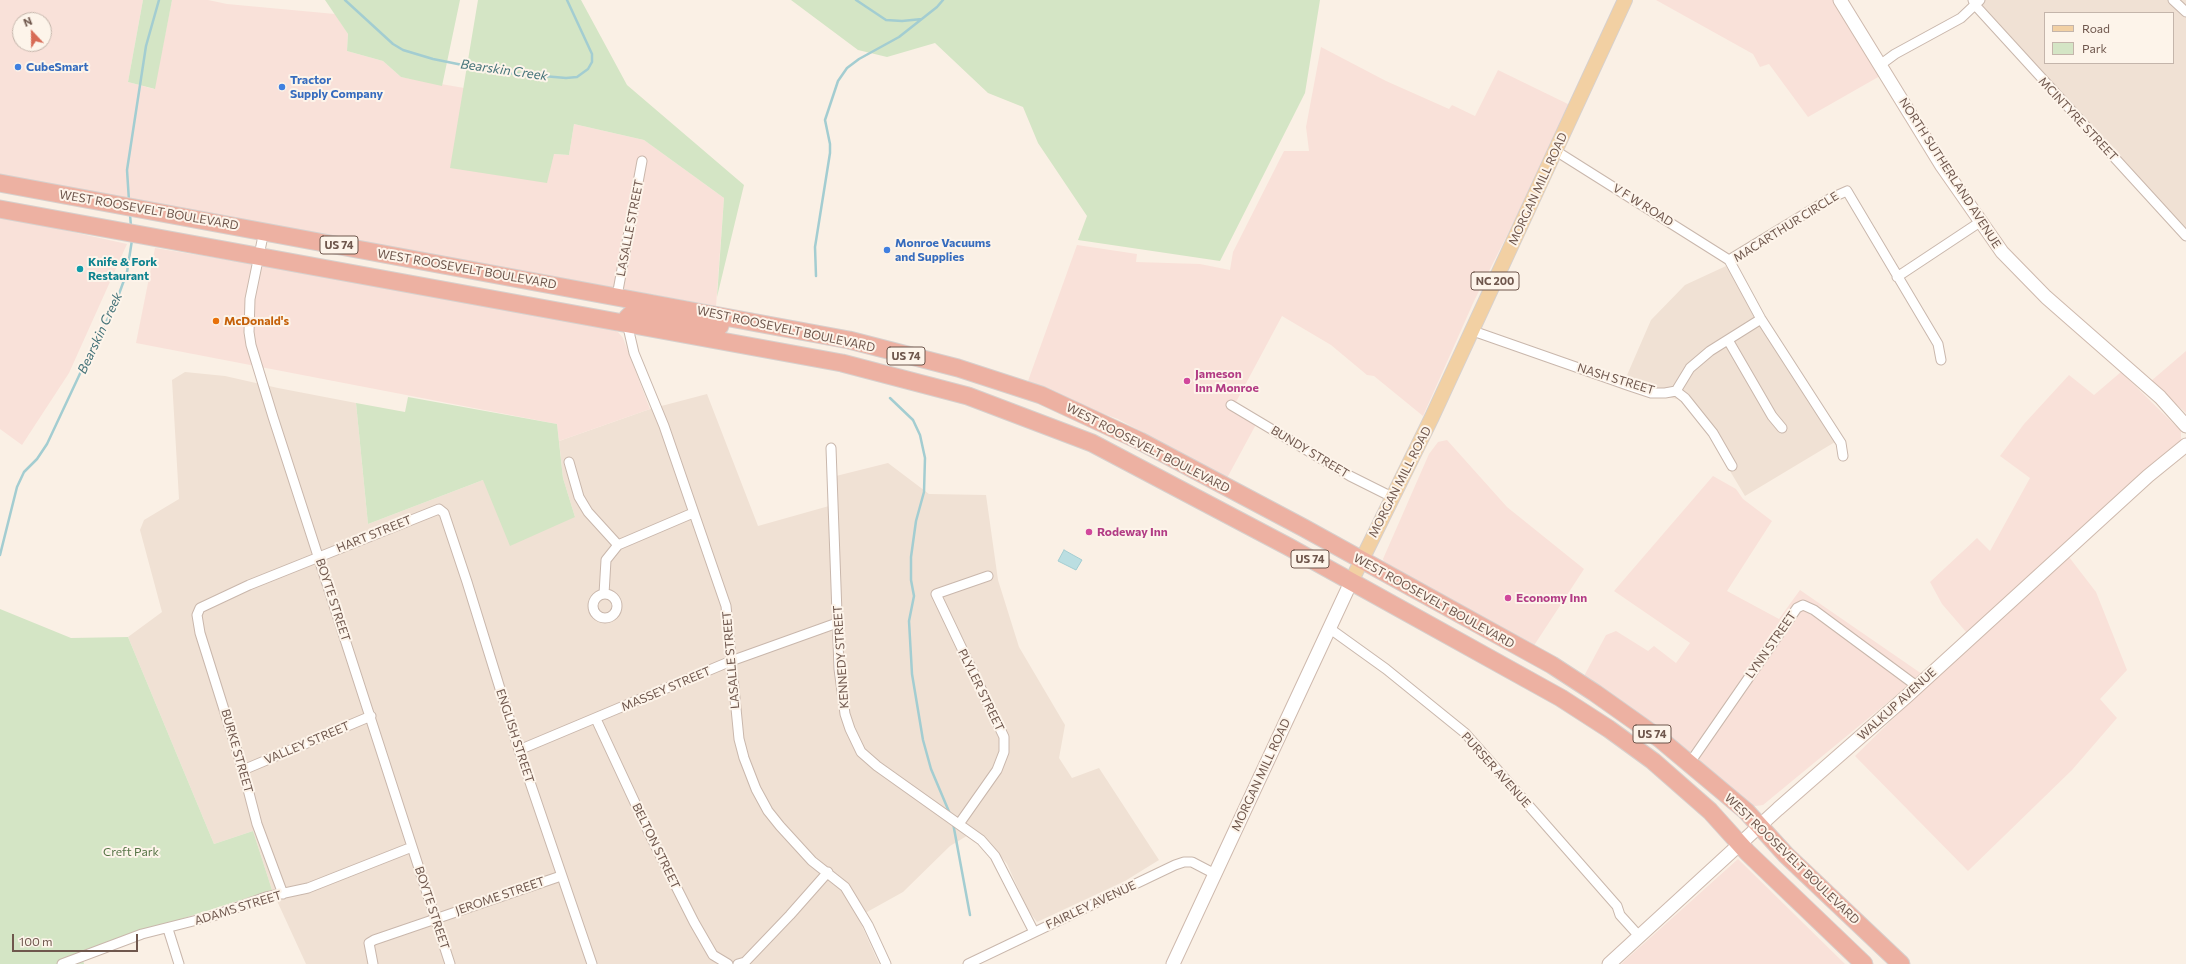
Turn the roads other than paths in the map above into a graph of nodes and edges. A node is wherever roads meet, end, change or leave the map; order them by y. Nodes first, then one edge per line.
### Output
1 (1625, 0) edge
2 (1840, 0) edge
3 (2173, 0) edge
4 (1976, 2) edge
5 (2186, 12) edge
6 (1880, 65) junction
7 (1556, 151) junction
8 (642, 161) dead end
9 (0, 183) edge
10 (0, 209) edge
11 (1980, 222) junction
12 (264, 231) junction
13 (2186, 236) edge
14 (258, 257) junction
15 (1729, 260) junction
16 (1897, 277) junction
17 (617, 296) junction
18 (1761, 319) junction
19 (627, 324) junction
20 (792, 329) junction
21 (1473, 331) junction
22 (697, 336) junction
23 (1728, 340) junction
24 (864, 344) junction
25 (1941, 360) dead end
26 (1676, 391) junction
27 (1231, 405) dead end
28 (2186, 426) edge
29 (1782, 428) dead end
30 (2186, 445) edge
31 (831, 448) dead end
32 (1843, 456) dead end
33 (570, 462) dead end
34 (1732, 466) dead end
35 (1392, 497) junction
36 (439, 508) joint
37 (693, 513) junction
38 (618, 545) junction
39 (318, 556) junction
40 (1361, 560) junction
41 (988, 576) dead end
42 (1351, 582) junction
43 (604, 594) dead end
44 (200, 608) joint
45 (837, 623) junction
46 (1329, 628) junction
47 (731, 661) junction
48 (1918, 687) junction
49 (371, 716) junction
50 (596, 719) junction
51 (519, 750) junction
52 (1689, 764) junction
53 (243, 770) junction
54 (959, 824) junction
55 (1759, 826) junction
56 (1740, 844) junction
57 (412, 847) junction
58 (828, 872) junction
59 (1215, 874) junction
60 (561, 876) junction
61 (283, 894) junction
62 (435, 918) junction
63 (168, 929) junction
64 (1034, 932) junction
65 (1639, 936) junction
66 (77, 961) edge
67 (62, 964) edge
68 (179, 964) edge
69 (373, 964) edge
70 (450, 964) edge
71 (592, 964) edge
72 (728, 964) edge
73 (738, 964) edge
74 (886, 964) edge
75 (968, 964) edge
76 (1173, 964) edge
77 (1609, 964) edge
78 (1864, 964) edge
79 (1901, 964) edge

1 - 7 main road, MORGAN MILL ROAD / NC 200
2 - 6 street, NORTH SUTHERLAND AVENUE
3 - 5 street
4 - 6 street
4 - 13 street, MCINTYRE STREET
6 - 11 street, NORTH SUTHERLAND AVENUE
7 - 15 street, V F W ROAD
7 - 21 main road, MORGAN MILL ROAD / NC 200
8 - 17 street, LASALLE STREET
9 - 12 highway, WEST ROOSEVELT BOULEVARD / US 74
10 - 14 highway, WEST ROOSEVELT BOULEVARD / US 74
11 - 16 street
11 - 28 street, NORTH SUTHERLAND AVENUE
12 - 14 street, BOYTE STREET
12 - 17 highway, WEST ROOSEVELT BOULEVARD / US 74
14 - 19 highway, WEST ROOSEVELT BOULEVARD / US 74
14 - 39 street, BOYTE STREET
15 - 16 street, MACARTHUR CIRCLE
15 - 18 street, MACARTHUR CIRCLE
16 - 25 street, MACARTHUR CIRCLE
17 - 20 highway, WEST ROOSEVELT BOULEVARD / US 74
18 - 23 street
18 - 32 street, MACARTHUR CIRCLE
19 - 20 highway
19 - 22 highway, WEST ROOSEVELT BOULEVARD / US 74
19 - 37 street, LASALLE STREET
20 - 24 highway, WEST ROOSEVELT BOULEVARD / US 74
21 - 26 street, NASH STREET
21 - 35 main road, MORGAN MILL ROAD / NC 200
22 - 24 highway
22 - 42 highway, WEST ROOSEVELT BOULEVARD / US 74
23 - 26 street
23 - 29 street
24 - 40 highway, WEST ROOSEVELT BOULEVARD / US 74
26 - 34 street
27 - 35 street, BUNDY STREET
30 - 48 street, WALKUP AVENUE
31 - 45 street, KENNEDY STREET
33 - 38 street
35 - 40 main road, MORGAN MILL ROAD / NC 200
36 - 39 street, HART STREET
36 - 51 street, ENGLISH STREET
37 - 38 street
37 - 47 street, LASALLE STREET
38 - 43 street
39 - 44 street, HART STREET
39 - 49 street, BOYTE STREET
40 - 42 main road, MORGAN MILL ROAD / NC 200
40 - 52 highway, WEST ROOSEVELT BOULEVARD / US 74
41 - 54 street, PLYLER STREET
42 - 46 street, MORGAN MILL ROAD
42 - 56 highway, WEST ROOSEVELT BOULEVARD / US 74
44 - 53 street, BURKE STREET
45 - 47 street, MASSEY STREET
45 - 54 street, KENNEDY STREET
46 - 59 street, MORGAN MILL ROAD
46 - 65 street, PURSER AVENUE
47 - 50 street, MASSEY STREET
47 - 58 street, LASALLE STREET
48 - 52 street, LYNN STREET
48 - 55 street, WALKUP AVENUE
49 - 53 street, VALLEY STREET
49 - 57 street, BOYTE STREET
50 - 51 street, MASSEY STREET
50 - 72 street, BELTON STREET
51 - 60 street, ENGLISH STREET
52 - 55 highway, WEST ROOSEVELT BOULEVARD / US 74
53 - 61 street, BURKE STREET
54 - 64 street, KENNEDY STREET
55 - 56 street, WALKUP AVENUE
55 - 79 highway, WEST ROOSEVELT BOULEVARD / US 74
56 - 65 street, WALKUP AVENUE
56 - 78 highway, WEST ROOSEVELT BOULEVARD / US 74
57 - 61 street, ADAMS STREET
57 - 62 street, BOYTE STREET
58 - 73 street
58 - 74 street, LASALLE STREET
59 - 64 street, FAIRLEY AVENUE
59 - 76 street, MORGAN MILL ROAD
60 - 62 street, JEROME STREET
60 - 71 street, ENGLISH STREET
61 - 63 street, ADAMS STREET
62 - 69 street, JEROME STREET
62 - 70 street, BOYTE STREET
63 - 66 street, ADAMS STREET
63 - 68 street
64 - 75 street, FAIRLEY AVENUE
65 - 77 street, WALKUP AVENUE
66 - 67 street, ADAMS STREET

